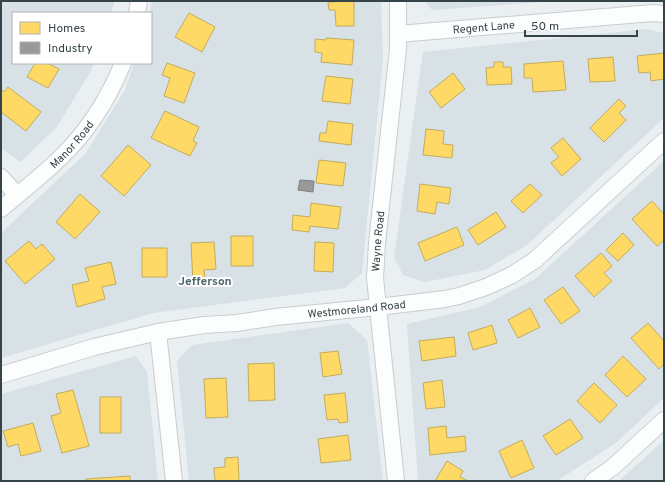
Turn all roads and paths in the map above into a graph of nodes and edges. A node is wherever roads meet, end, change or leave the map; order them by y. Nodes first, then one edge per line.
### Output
1 (139, 1) edge
2 (398, 1) edge
3 (137, 12) edge
4 (664, 14) edge
5 (398, 34) junction
6 (123, 64) edge
7 (664, 141) edge
8 (1, 177) edge
9 (17, 195) junction
10 (1, 209) edge
11 (378, 307) junction
12 (158, 332) junction
13 (1, 375) edge
14 (664, 420) edge
15 (174, 481) edge
16 (396, 481) edge
17 (593, 481) edge

1 - 3 street
2 - 5 street, Wayne Road
4 - 5 street, Regent Lane
5 - 11 street, Wayne Road
6 - 9 street, Manor Road
7 - 11 street, Westmoreland Road
8 - 9 street
9 - 10 street, Manor Road
11 - 12 street, Westmoreland Road
11 - 16 street, Wayne Road
12 - 13 street, Westmoreland Road
12 - 15 street
14 - 17 street

